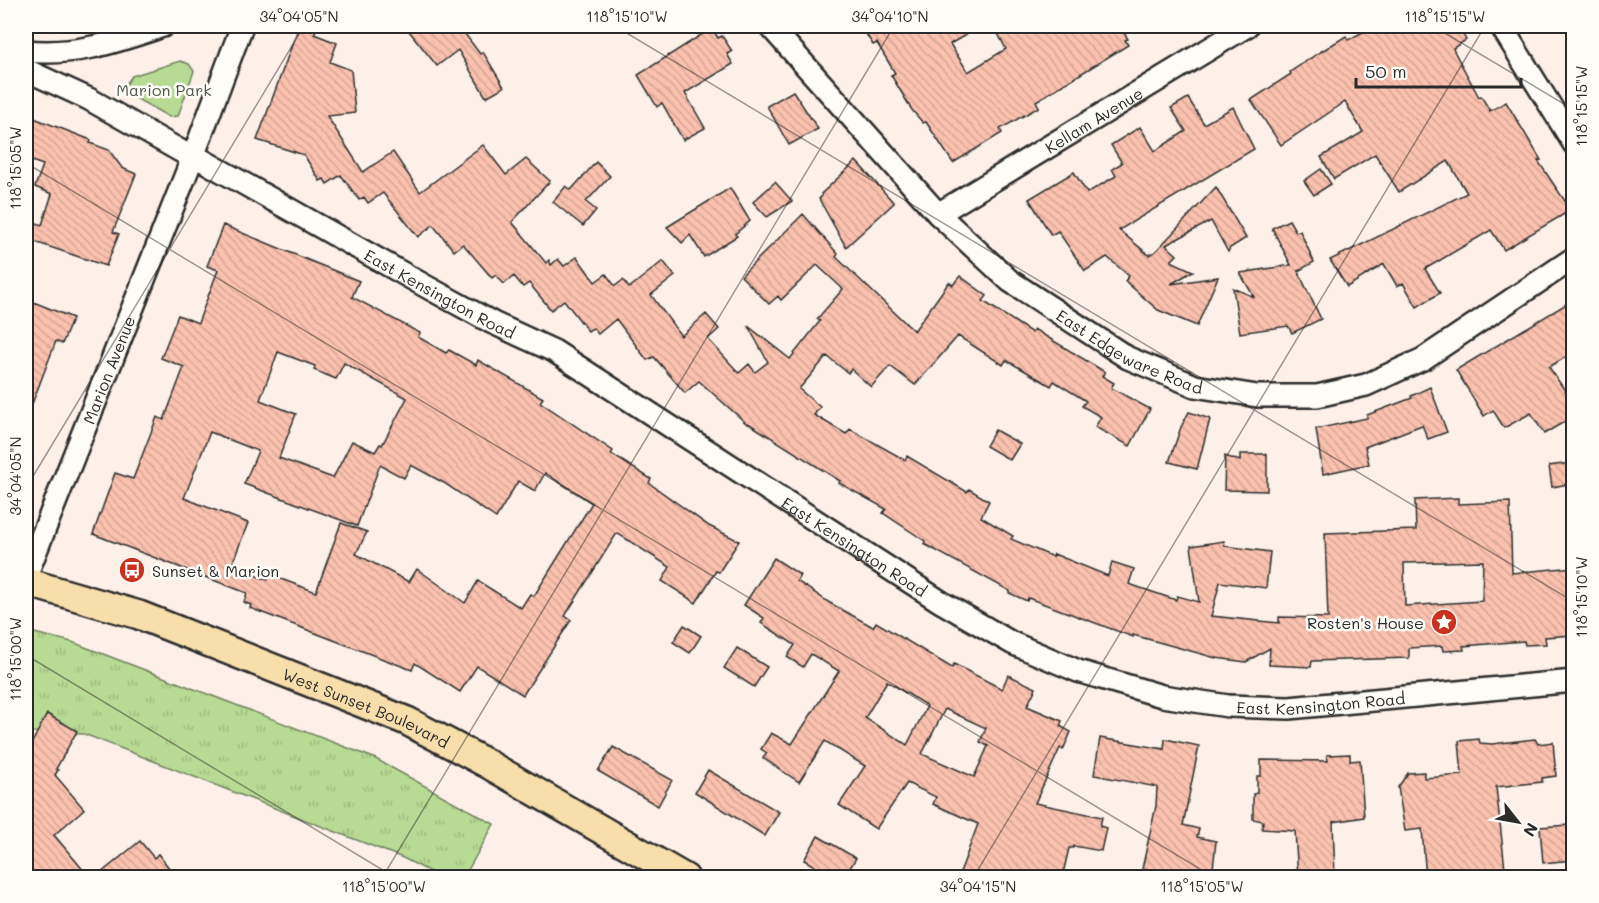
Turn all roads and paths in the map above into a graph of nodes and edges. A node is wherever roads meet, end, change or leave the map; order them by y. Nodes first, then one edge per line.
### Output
1 (163, 26) edge
2 (242, 26) edge
3 (770, 26) edge
4 (1247, 26) edge
5 (1501, 26) edge
6 (26, 51) edge
7 (26, 70) edge
8 (1574, 144) edge
9 (193, 156) junction
10 (938, 214) junction
11 (1574, 258) edge
12 (26, 576) edge
13 (26, 582) edge
14 (1574, 681) edge
15 (685, 878) edge

1 - 6 street
2 - 9 street, Marion Avenue
3 - 10 street, East Edgeware Road
4 - 10 street, Kellam Avenue
5 - 8 street
7 - 9 street, East Kensington Road
9 - 12 street, Marion Avenue
9 - 14 street, East Kensington Road
10 - 11 street, East Edgeware Road
13 - 15 main road, West Sunset Boulevard

